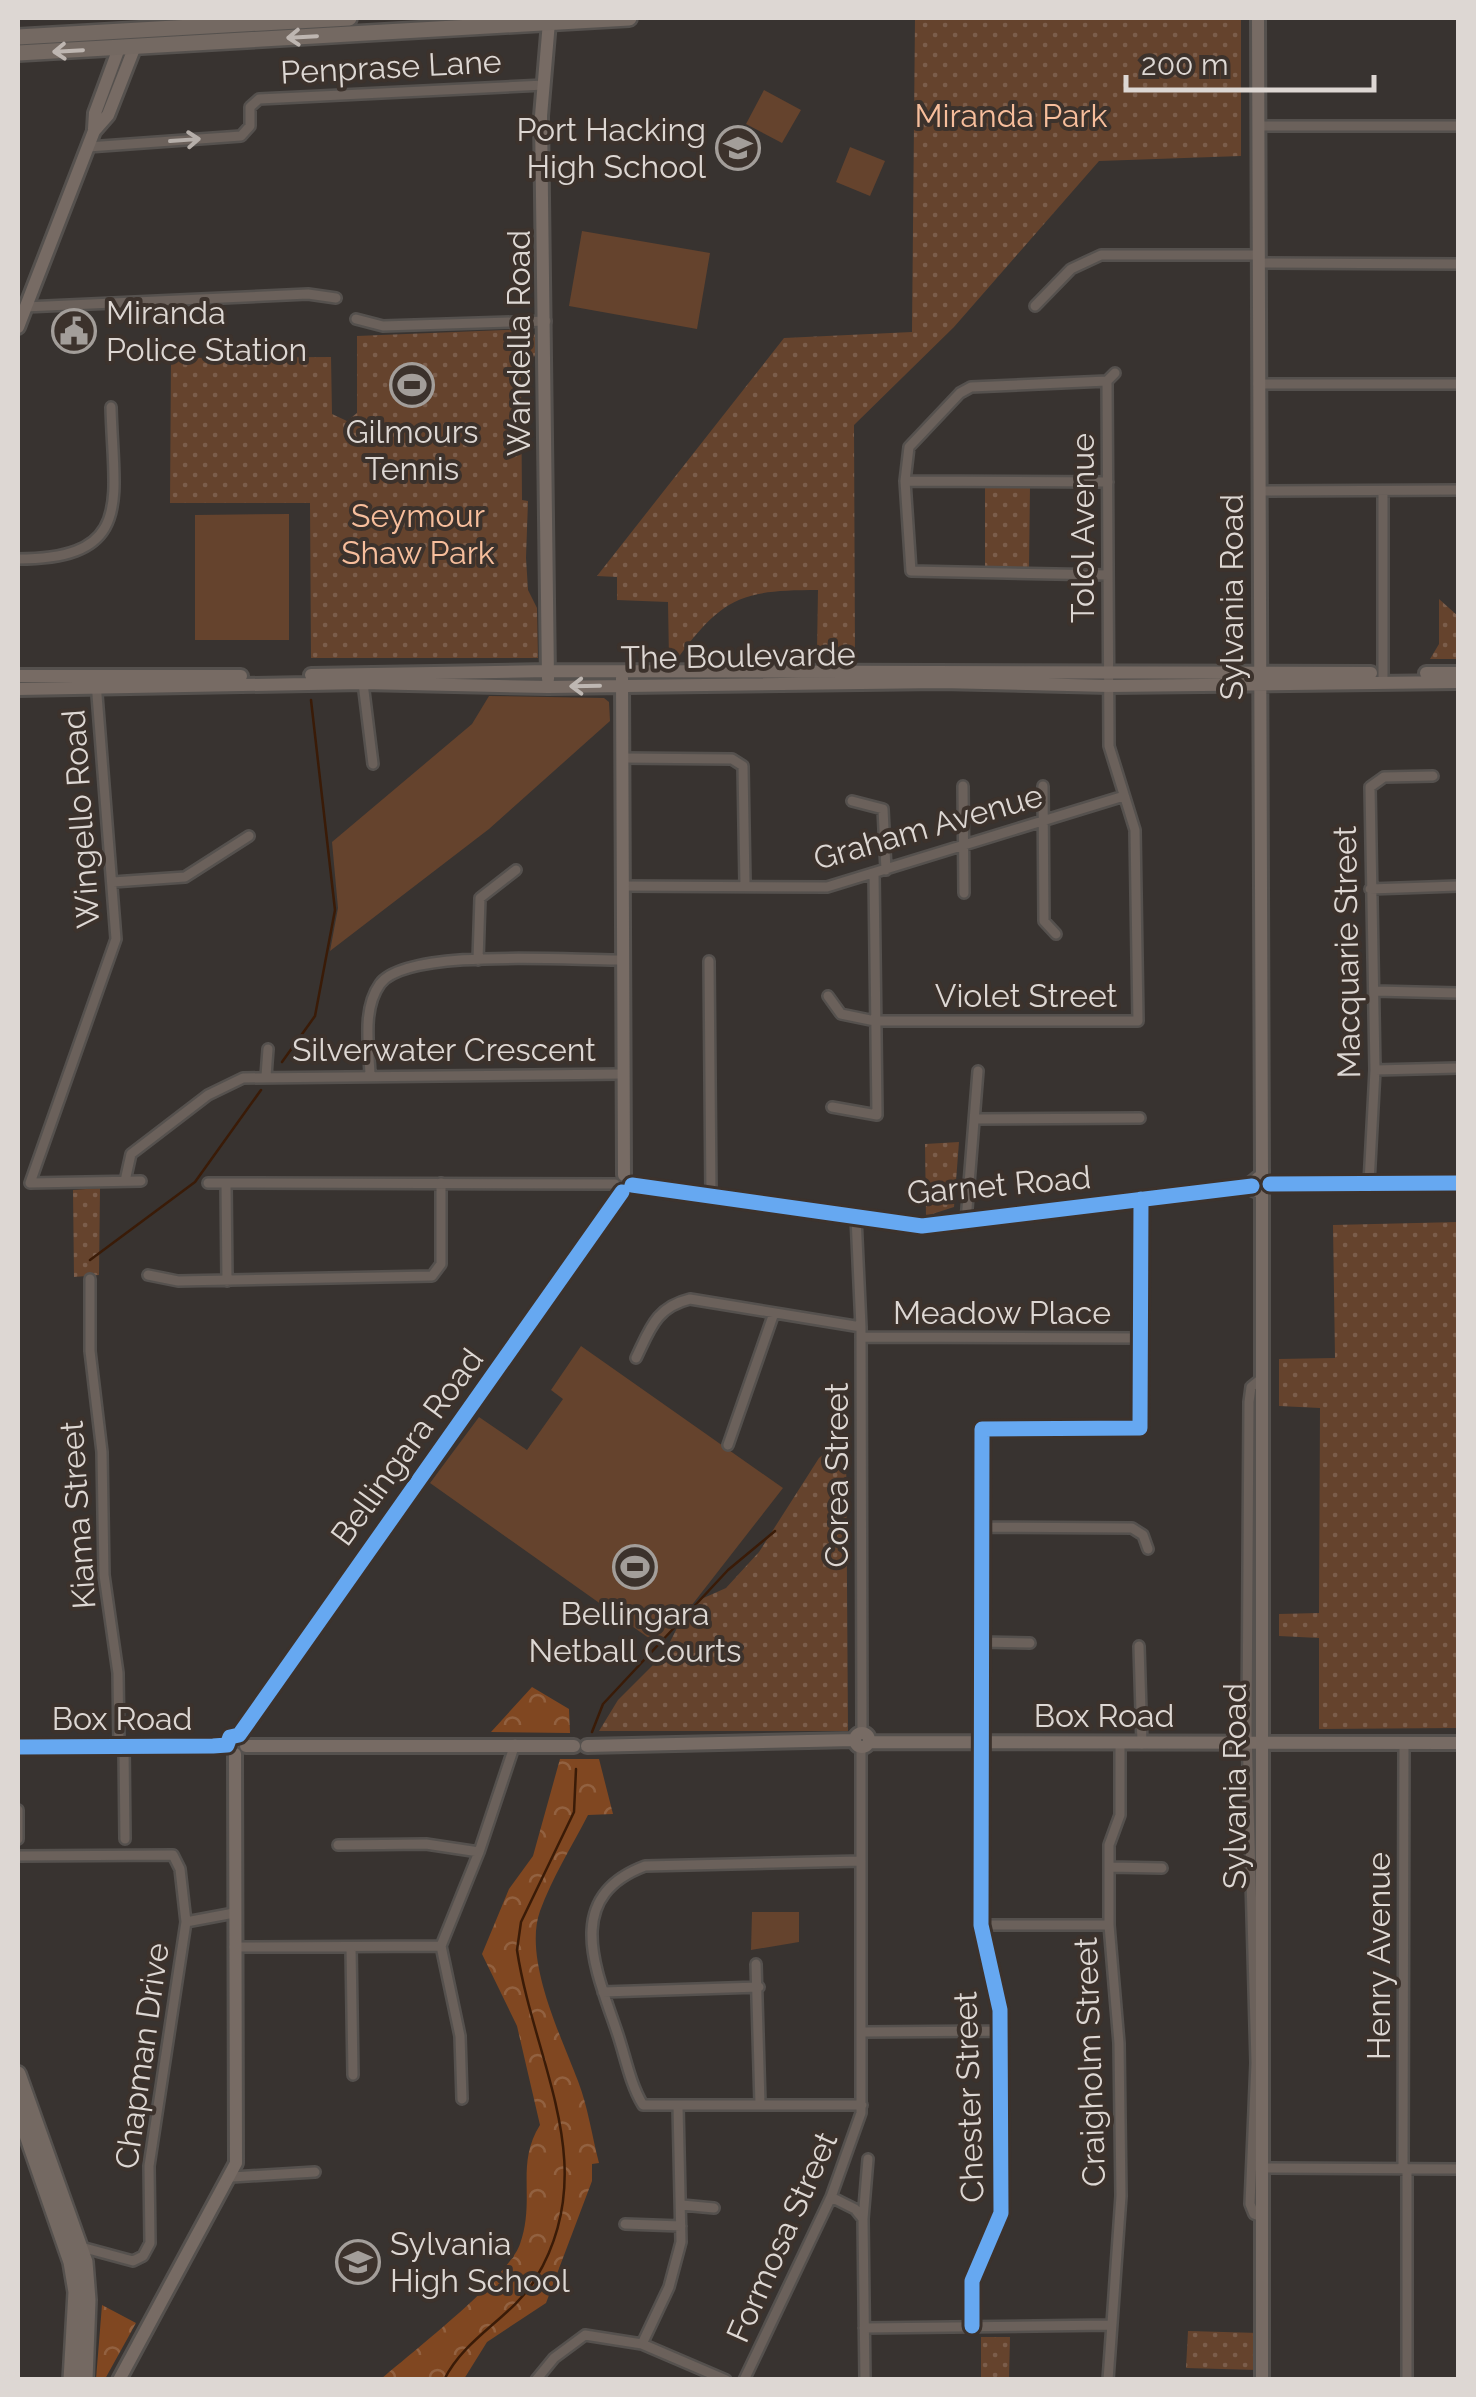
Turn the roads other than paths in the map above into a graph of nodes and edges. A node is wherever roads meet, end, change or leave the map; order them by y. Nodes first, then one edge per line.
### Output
1 (349, 18) edge
2 (628, 18) edge
3 (1258, 18) edge
4 (544, 20) edge
5 (130, 31) edge
6 (18, 37) edge
7 (18, 54) edge
8 (544, 84) junction
9 (1259, 126) junction
10 (1458, 126) edge
11 (88, 146) junction
12 (1258, 259) junction
13 (1458, 264) edge
14 (336, 298) dead end
15 (1035, 306) dead end
16 (25, 308) junction
17 (356, 319) dead end
18 (546, 322) junction
19 (18, 327) edge
20 (1258, 384) junction
21 (1458, 384) edge
22 (111, 407) dead end
23 (905, 481) junction
24 (1108, 482) junction
25 (1458, 490) edge
26 (1259, 491) junction
27 (1383, 491) junction
28 (18, 558) edge
29 (1108, 575) junction
30 (548, 671) junction
31 (1458, 673) edge
32 (18, 676) edge
33 (1261, 677) junction
34 (1383, 677) junction
35 (622, 679) junction
36 (1108, 680) junction
37 (1458, 682) edge
38 (96, 683) junction
39 (363, 683) junction
40 (548, 687) junction
41 (18, 690) edge
42 (622, 758) junction
43 (373, 764) dead end
44 (1434, 776) dead end
45 (963, 786) dead end
46 (1043, 786) dead end
47 (1124, 796) junction
48 (852, 801) dead end
49 (1044, 821) junction
50 (249, 836) dead end
51 (960, 848) junction
52 (516, 870) dead end
53 (886, 870) junction
54 (874, 873) junction
55 (112, 882) junction
56 (745, 884) junction
57 (622, 886) junction
58 (1458, 886) edge
59 (1370, 889) junction
60 (964, 893) dead end
61 (1056, 934) dead end
62 (478, 960) junction
63 (622, 960) junction
64 (709, 961) dead end
65 (1375, 991) junction
66 (1458, 993) edge
67 (828, 996) dead end
68 (874, 1021) junction
69 (268, 1049) dead end
70 (1458, 1068) edge
71 (1376, 1070) junction
72 (978, 1071) dead end
73 (622, 1074) junction
74 (370, 1075) junction
75 (266, 1076) junction
76 (832, 1107) dead end
77 (1140, 1118) dead end
78 (975, 1119) junction
79 (125, 1181) junction
80 (141, 1181) dead end
81 (1458, 1182) edge
82 (208, 1183) dead end
83 (226, 1183) junction
84 (441, 1183) junction
85 (623, 1184) junction
86 (1262, 1184) junction
87 (1369, 1184) junction
88 (710, 1196) junction
89 (1141, 1198) junction
90 (856, 1217) junction
91 (966, 1221) junction
92 (148, 1274) dead end
93 (90, 1279) dead end
94 (227, 1281) junction
95 (774, 1313) junction
96 (861, 1332) junction
97 (1142, 1338) junction
98 (636, 1358) dead end
99 (728, 1446) dead end
100 (982, 1527) junction
101 (1148, 1548) dead end
102 (982, 1642) junction
103 (1030, 1642) dead end
104 (1140, 1646) dead end
105 (861, 1740) junction
106 (981, 1743) junction
107 (1256, 1743) junction
108 (1404, 1743) junction
109 (1458, 1743) edge
110 (515, 1744) junction
111 (1120, 1744) junction
112 (1142, 1744) junction
113 (237, 1745) junction
114 (18, 1747) edge
115 (121, 1747) junction
116 (18, 1810) edge
117 (18, 1839) edge
118 (125, 1840) dead end
119 (338, 1845) dead end
120 (479, 1852) junction
121 (18, 1856) edge
122 (861, 1861) junction
123 (1110, 1867) junction
124 (1162, 1868) dead end
125 (234, 1912) junction
126 (186, 1922) junction
127 (980, 1925) junction
128 (1109, 1925) junction
129 (441, 1946) junction
130 (234, 1947) junction
131 (351, 1947) junction
132 (756, 1964) dead end
133 (759, 1986) junction
134 (603, 1992) junction
135 (1000, 2031) junction
136 (864, 2032) junction
137 (18, 2074) edge
138 (354, 2075) dead end
139 (462, 2099) dead end
140 (760, 2104) junction
141 (678, 2106) junction
142 (18, 2109) edge
143 (862, 2109) junction
144 (868, 2159) dead end
145 (1262, 2168) junction
146 (1458, 2169) edge
147 (1405, 2170) junction
148 (314, 2172) dead end
149 (232, 2178) junction
150 (831, 2197) junction
151 (682, 2205) junction
152 (714, 2208) dead end
153 (1262, 2216) junction
154 (863, 2219) junction
155 (625, 2224) dead end
156 (682, 2226) junction
157 (80, 2247) junction
158 (1111, 2325) junction
159 (972, 2326) junction
160 (864, 2328) junction
161 (642, 2344) junction
162 (71, 2380) edge
163 (85, 2380) edge
164 (119, 2380) edge
165 (536, 2380) edge
166 (726, 2380) edge
167 (744, 2380) edge
168 (866, 2380) edge
169 (1108, 2380) edge
170 (1262, 2380) edge
171 (1407, 2380) edge

1 - 5 main road
2 - 4 main road
3 - 9 street, Sylvania Road
4 -> 5 main road
4 - 8 street, Wandella Road
5 - 6 main road
5 -> 7 main road
5 - 11 street
11 -> 8 street, Penprase Lane
8 - 18 street, Wandella Road
9 - 10 street
9 - 12 street, Sylvania Road
11 - 16 street
12 - 13 street
12 - 15 street
12 - 20 street, Sylvania Road
14 - 16 street
16 - 19 street
17 - 18 street
18 - 30 street, Wandella Road
20 - 21 street
20 - 26 street, Sylvania Road
22 - 28 street
23 - 24 street
23 - 24 street, Tolol Avenue
23 - 29 street
24 - 29 street, Tolol Avenue
25 - 27 street
26 - 27 street
26 - 33 street, Sylvania Road
27 - 34 street
29 - 36 street, Tolol Avenue
30 - 35 street, The Boulevarde
30 - 38 street, The Boulevarde
30 - 40 street, Wandella Road
31 - 34 street, The Boulevarde
32 - 38 street, The Boulevarde
33 - 34 street, The Boulevarde
33 - 36 street, The Boulevarde
33 - 86 street, Sylvania Road
34 - 37 street, The Boulevarde
35 - 36 street, The Boulevarde
35 -> 40 street, The Boulevarde
35 - 42 street
36 - 47 street, Violet Street
38 - 39 street, The Boulevarde
38 - 41 street, The Boulevarde
38 - 55 street, Wingello Road
39 - 40 street, The Boulevarde
39 - 43 street
42 - 56 street
42 - 57 street
44 - 59 street, Macquarie Street
45 - 51 street
46 - 49 street
47 - 49 street, Graham Avenue
47 - 68 street, Violet Street
48 - 53 street
49 - 51 street, Graham Avenue
49 - 61 street
50 - 55 street
51 - 53 street, Graham Avenue
51 - 60 street
52 - 62 street
53 - 54 street, Graham Avenue
54 - 56 street, Graham Avenue
54 - 68 street
55 - 79 street, Wingello Road
56 - 57 street, Graham Avenue
57 - 63 street
58 - 59 street
59 - 65 street, Macquarie Street
62 - 63 street
62 - 74 street
63 - 73 street
64 - 88 street
65 - 66 street
65 - 71 street, Macquarie Street
67 - 68 street
68 - 76 street
69 - 75 street, Silverwater Crescent
70 - 71 street
71 - 87 street, Macquarie Street
72 - 78 street
73 - 74 street, Silverwater Crescent
73 - 85 street
74 - 75 street, Silverwater Crescent
75 - 79 street, Silverwater Crescent
77 - 78 street
78 - 91 street
79 - 80 street
81 - 87 street, Garnet Road
82 - 83 street, Garnet Road
83 - 84 street, Garnet Road
83 - 94 street
84 - 85 street, Garnet Road
84 - 94 street
85 - 88 street, Garnet Road
85 - 113 street, Bellingara Road
86 - 87 street, Garnet Road
86 - 89 street, Garnet Road
86 - 107 street, Sylvania Road
88 - 90 street, Garnet Road
89 - 91 street, Garnet Road
89 - 97 street
90 - 91 street, Garnet Road
90 - 96 street, Corea Street
92 - 94 street
93 - 115 street, Kiama Street
95 - 96 street, Meadow Place
95 - 98 street, Meadow Place
95 - 99 street
96 - 97 street, Meadow Place
96 - 105 street, Corea Street
97 - 100 street, Chester Street
100 - 101 street
100 - 102 street, Chester Street
102 - 103 street
102 - 106 street, Chester Street
104 - 112 street
105 - 106 street, Box Road
105 - 110 street, Box Road
105 - 122 street, Corea Street
106 - 111 street, Box Road
106 - 127 street, Chester Street
107 - 108 street, Box Road
107 - 112 street, Box Road
107 - 145 street, Sylvania Road
107 - 153 street
108 - 109 street, Box Road
108 - 147 street, Henry Avenue
110 - 113 street, Box Road
110 - 120 street
111 - 112 street, Box Road
111 - 123 street, Craigholm Street
113 - 115 street, Box Road
113 - 125 street
114 - 115 street, Box Road
115 - 118 street, Kiama Street
116 - 117 street
119 - 120 street
120 - 129 street
121 - 126 street, Chapman Drive
122 - 134 street
122 - 136 street, Corea Street
123 - 124 street
123 - 128 street, Craigholm Street
125 - 126 street
125 - 130 street
126 - 157 street, Chapman Drive
127 - 128 street
127 - 135 street, Chester Street
128 - 158 street, Craigholm Street
129 - 131 street
129 - 139 street
130 - 131 street
130 - 149 street
131 - 138 street
132 - 133 street
133 - 134 street
133 - 140 street
134 - 141 street
135 - 136 street
135 - 159 street, Chester Street
136 - 143 street, Corea Street
137 - 157 main road
140 - 141 street
140 - 143 street
141 - 151 street
142 - 162 main road
143 - 150 street, Formosa Street
144 - 154 street
145 - 147 street
145 - 153 street, Sylvania Road
146 - 147 street
147 - 171 street, Henry Avenue
148 - 149 street
149 - 164 street
150 - 154 street
150 - 167 street, Formosa Street
151 - 152 street
151 - 156 street
153 - 170 street, Sylvania Road
154 - 160 street
155 - 156 street
156 - 161 street
157 - 163 main road
158 - 159 street
158 - 169 street, Craigholm Street
159 - 160 street
160 - 168 street
161 - 165 street
161 - 166 street

